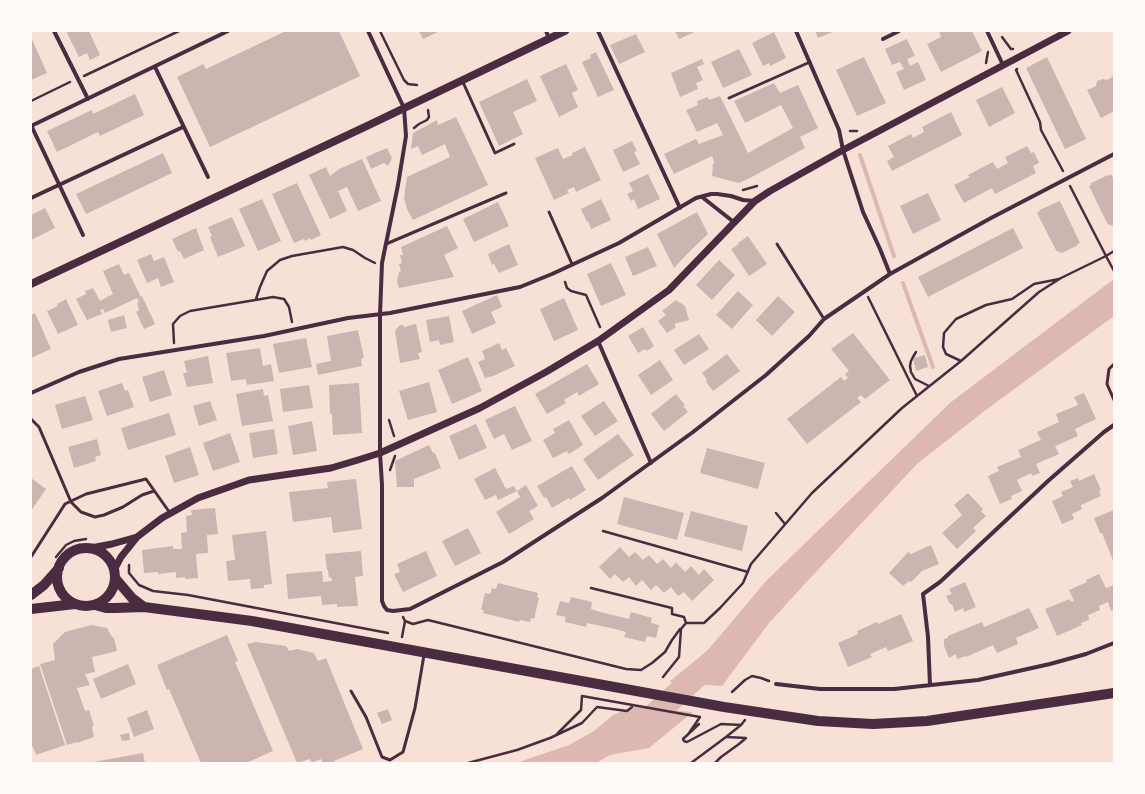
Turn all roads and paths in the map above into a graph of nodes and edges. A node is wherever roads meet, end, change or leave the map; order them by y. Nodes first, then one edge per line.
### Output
1 (54, 31) edge
2 (179, 31) edge
3 (228, 31) edge
4 (368, 31) edge
5 (380, 31) edge
6 (565, 31) edge
7 (598, 31) edge
8 (796, 31) edge
9 (899, 31) edge
10 (987, 31) edge
11 (1068, 31) edge
12 (548, 34) edge
13 (883, 39) dead end
14 (1025, 54) junction
15 (810, 62) junction
16 (1003, 65) junction
17 (155, 67) junction
18 (84, 76) dead end
19 (462, 80) junction
20 (72, 82) dead end
21 (417, 84) dead end
22 (729, 98) dead end
23 (88, 99) junction
24 (31, 101) edge
25 (404, 108) junction
26 (31, 126) edge
27 (183, 126) junction
28 (514, 144) dead end
29 (843, 150) junction
30 (1114, 154) edge
31 (208, 177) dead end
32 (1067, 179) junction
33 (59, 184) junction
34 (761, 184) dead end
35 (736, 189) dead end
36 (506, 193) dead end
37 (702, 197) junction
38 (31, 198) edge
39 (756, 201) junction
40 (680, 208) junction
41 (549, 212) dead end
42 (735, 223) junction
43 (83, 235) dead end
44 (386, 244) junction
45 (778, 244) dead end
46 (1114, 250) edge
47 (1106, 256) junction
48 (382, 263) junction
49 (572, 264) junction
50 (1114, 271) edge
51 (890, 274) junction
52 (1061, 278) junction
53 (565, 282) dead end
54 (31, 284) edge
55 (865, 292) junction
56 (256, 299) junction
57 (380, 314) junction
58 (824, 320) junction
59 (601, 329) dead end
60 (292, 330) junction
61 (598, 340) junction
62 (174, 343) dead end
63 (916, 352) dead end
64 (961, 361) junction
65 (1114, 364) edge
66 (930, 386) junction
67 (31, 393) edge
68 (918, 396) junction
69 (1114, 400) edge
70 (31, 419) edge
71 (1114, 425) edge
72 (380, 453) junction
73 (395, 456) dead end
74 (651, 463) junction
75 (389, 476) dead end
76 (154, 491) junction
77 (71, 502) junction
78 (170, 513) junction
79 (776, 513) dead end
80 (785, 524) junction
81 (603, 531) dead end
82 (137, 537) junction
83 (91, 548) junction
84 (31, 557) edge
85 (131, 560) dead end
86 (59, 568) junction
87 (748, 572) junction
88 (115, 574) junction
89 (591, 588) dead end
90 (31, 595) edge
91 (75, 604) junction
92 (95, 604) junction
93 (144, 607) junction
94 (31, 609) edge
95 (401, 611) junction
96 (405, 621) junction
97 (686, 623) junction
98 (681, 629) junction
99 (1114, 643) edge
100 (425, 653) junction
101 (663, 677) dead end
102 (776, 684) joint
103 (930, 685) junction
104 (351, 691) dead end
105 (732, 692) dead end
106 (1114, 693) edge
107 (632, 707) dead end
108 (747, 710) junction
109 (699, 724) dead end
110 (741, 725) junction
111 (689, 733) junction
112 (556, 734) junction
113 (726, 737) junction
114 (468, 763) edge
115 (691, 763) edge
116 (715, 763) edge

1 - 23 street
2 - 18 path
3 - 17 street
4 - 25 street
5 - 21 path
6 - 12 main road
7 - 40 street
8 - 15 street
9 - 13 street
10 - 16 street
11 - 14 street
12 - 19 main road
14 - 16 street
14 - 32 path
15 - 22 lane
15 - 29 street
16 - 29 street
17 - 23 street
17 - 27 street
19 - 25 main road
19 - 28 lane
20 - 24 path
23 - 26 street
25 - 44 street
25 - 54 main road
26 - 33 street
27 - 31 street
27 - 33 street
29 - 39 street
29 - 51 street
30 - 32 street
32 - 47 path
32 - 51 street
33 - 38 street
33 - 43 street
34 - 35 path
36 - 44 lane
37 - 39 street
37 - 40 street
37 - 42 street
39 - 42 street
40 - 49 street
41 - 49 lane
42 - 61 street
44 - 48 street
45 - 58 lane
46 - 47 path
47 - 50 path
47 - 52 path
48 - 56 path
48 - 57 street
49 - 57 street
51 - 55 street
52 - 64 path
52 - 64 path
53 - 59 path
55 - 58 street
55 - 68 path
56 - 60 path
56 - 62 path
57 - 60 street
57 - 72 street
58 - 74 street
60 - 67 street
61 - 72 street
61 - 74 street
63 - 66 path
64 - 66 path
65 - 69 lane
66 - 68 path
68 - 80 path
70 - 77 lane
71 - 103 street
72 - 78 street
72 - 95 street
73 - 75 path
74 - 95 street
76 - 77 lane
76 - 77 lane
76 - 78 lane
77 - 84 lane
78 - 82 street
79 - 80 path
80 - 87 path
81 - 87 path
82 - 83 street
82 - 88 street
83 - 86 main road
83 - 88 main road
85 - 96 path
86 - 90 main road
86 - 91 main road
87 - 97 path
88 - 92 main road
88 - 93 main road
89 - 97 path
91 - 92 main road
91 - 94 main road
92 - 93 main road
93 - 100 main road
95 - 96 path
96 - 98 path
97 - 98 path
98 - 101 path
99 - 103 street
100 - 104 lane
100 - 108 main road
102 - 103 street
102 - 105 path
106 - 108 main road
107 - 112 path
108 - 110 path
109 - 111 path
110 - 111 path
110 - 113 path
111 - 112 path
112 - 114 path
113 - 115 path
113 - 116 path

